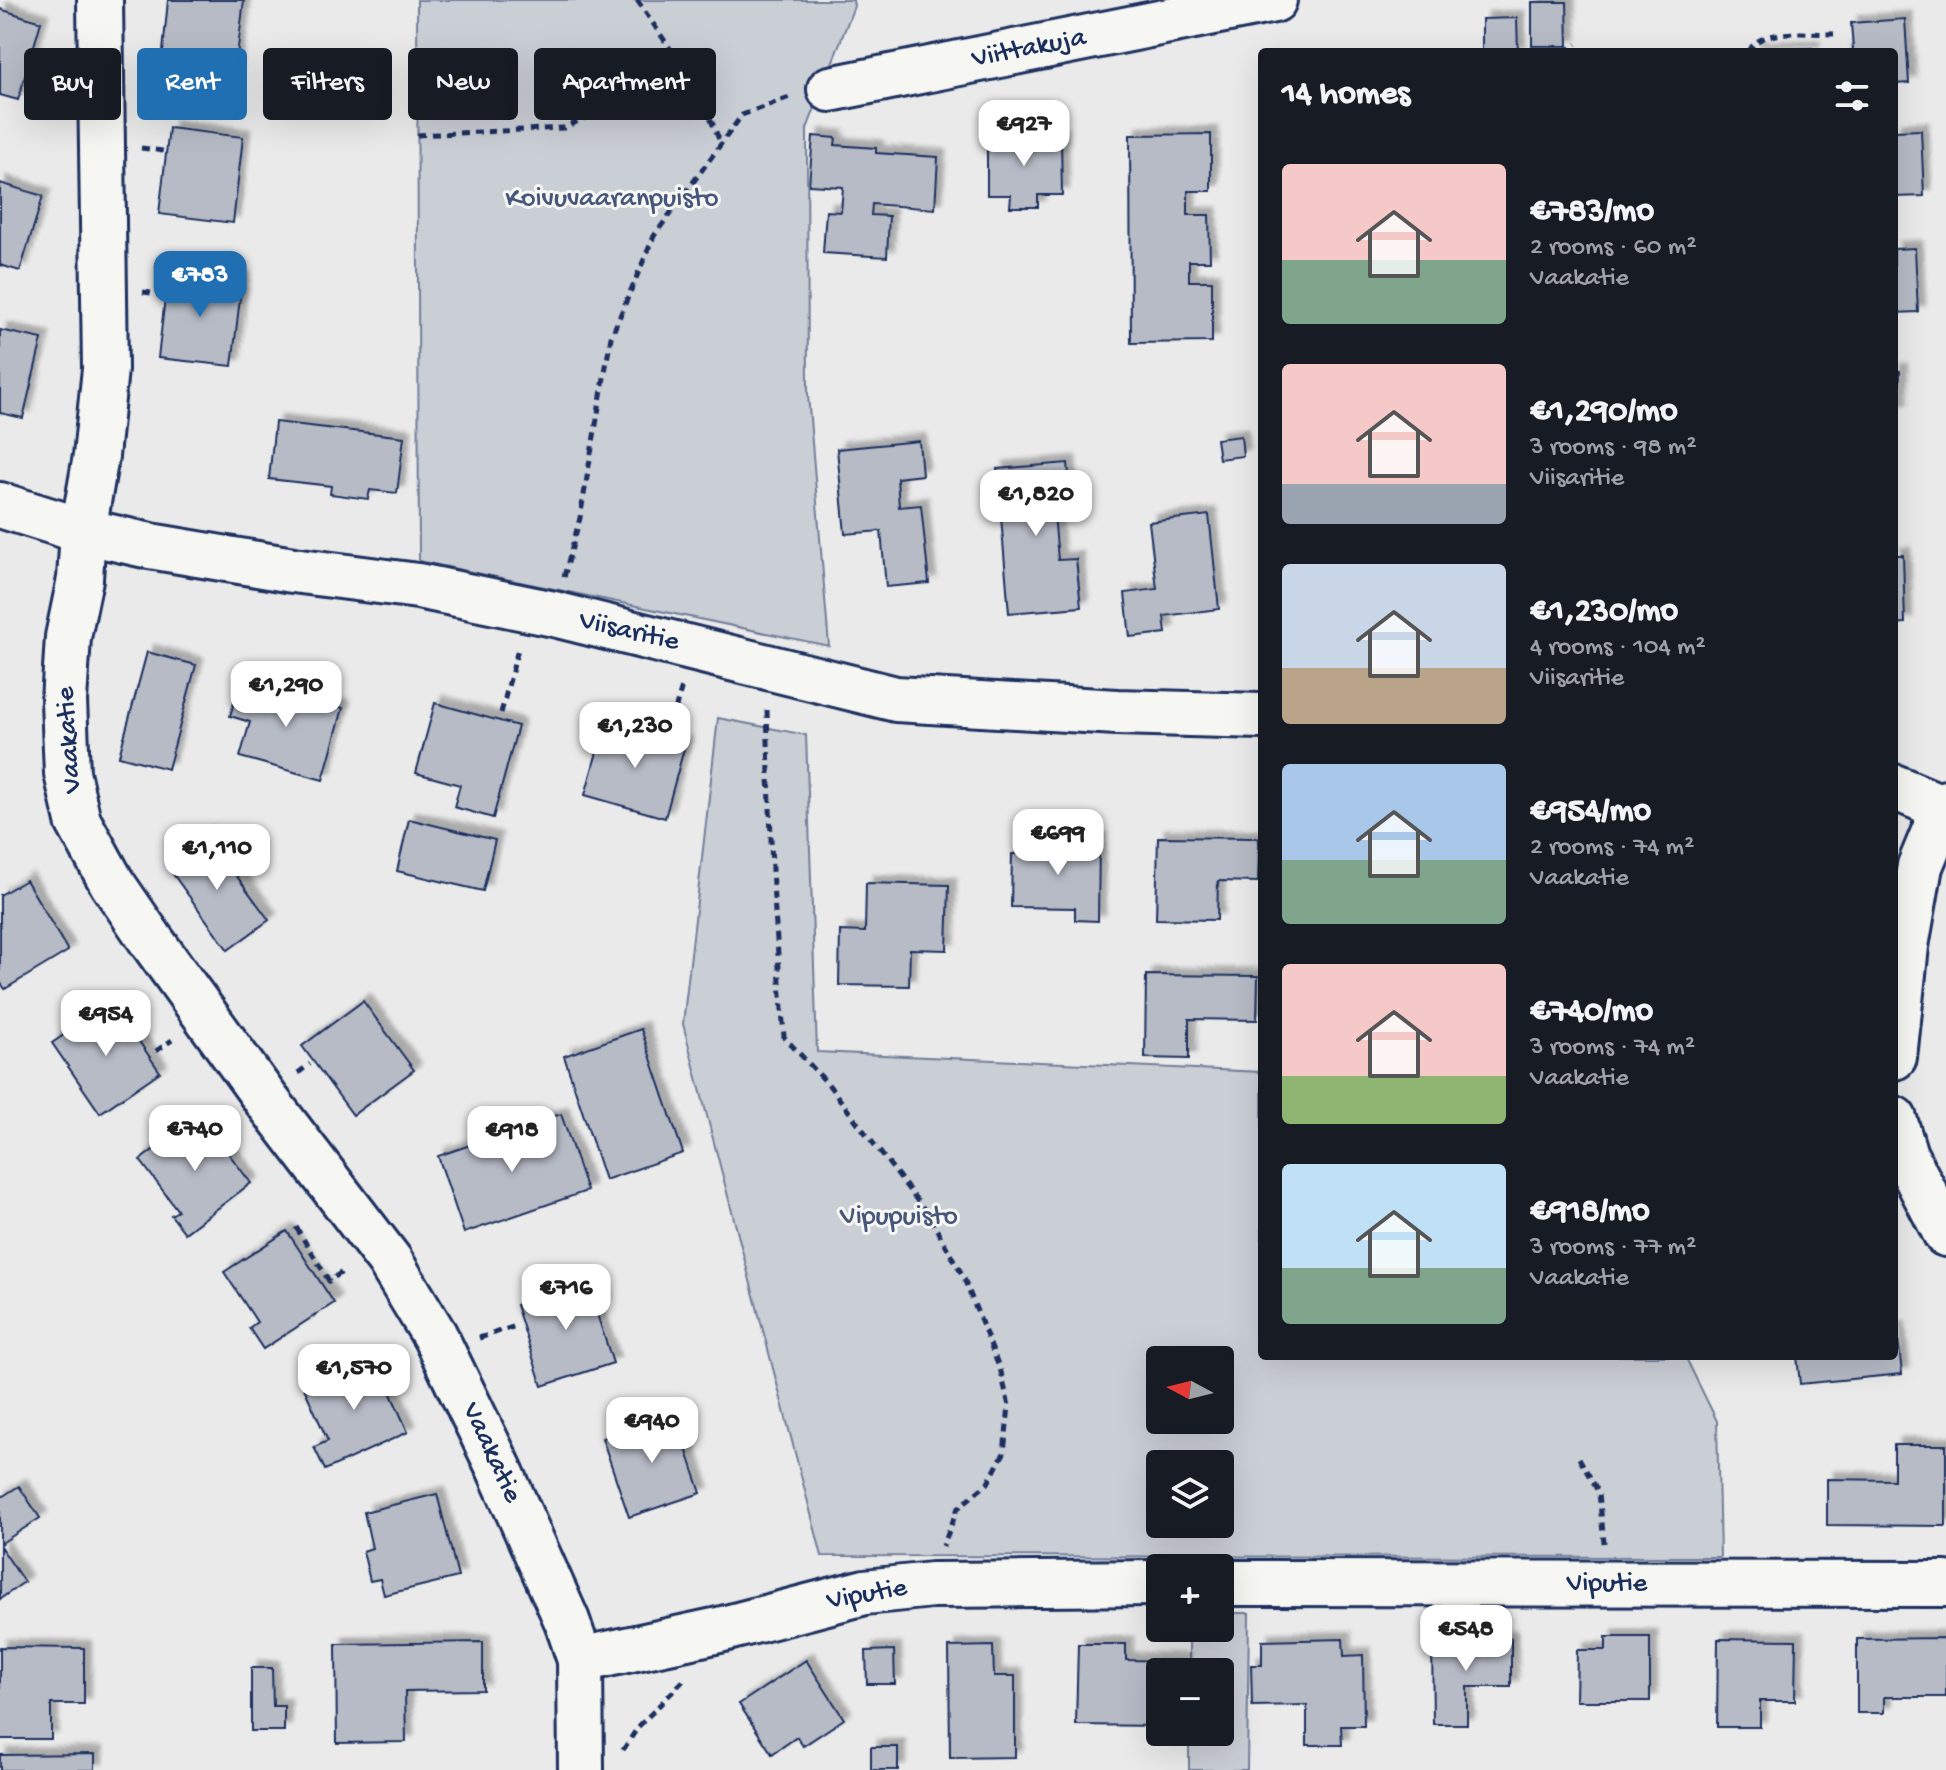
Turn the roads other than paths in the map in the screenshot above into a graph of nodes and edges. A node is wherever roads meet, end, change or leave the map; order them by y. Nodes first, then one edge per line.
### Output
1 (100, 0) edge
2 (1274, 0) edge
3 (830, 89) road end
4 (0, 505) edge
5 (83, 531) junction
6 (1258, 716) edge
7 (1898, 789) edge
8 (1945, 807) edge
9 (1898, 1020) edge
10 (1898, 1132) edge
11 (1946, 1234) edge
12 (1146, 1583) edge
13 (1234, 1583) edge
14 (1946, 1584) edge
15 (580, 1660) junction
16 (599, 1765) edge

1 - 5 street, Vaakatie
2 - 3 street, Viittakuja
4 - 5 street, Viisaritie
5 - 6 street, Viisaritie
5 - 15 street, Vaakatie
7 - 8 street
8 - 9 street
10 - 11 street
12 - 15 street, Viputie
13 - 14 street, Viputie
15 - 16 street, Vaakatie

